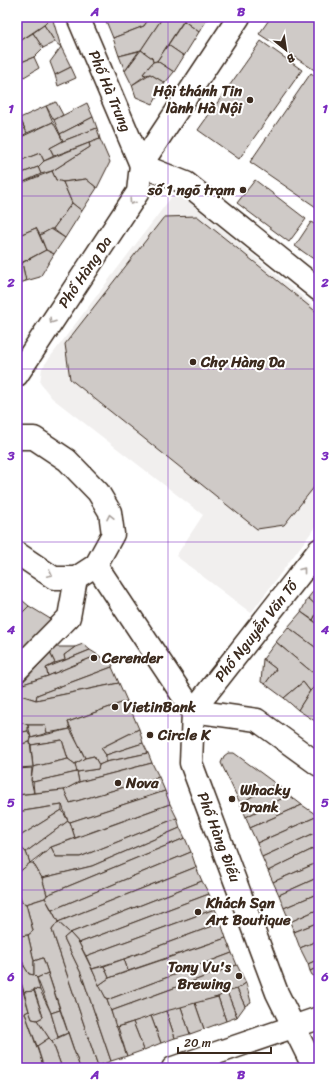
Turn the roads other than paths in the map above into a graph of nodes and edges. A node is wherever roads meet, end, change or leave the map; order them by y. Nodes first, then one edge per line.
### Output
1 (78, 17) edge
2 (240, 17) edge
3 (141, 165) junction
4 (319, 290) edge
5 (17, 375) edge
6 (17, 438) edge
7 (319, 550) edge
8 (17, 553) edge
9 (96, 565) junction
10 (76, 578) junction
11 (17, 670) edge
12 (193, 711) junction
13 (319, 765) edge
14 (319, 1018) edge
15 (294, 1028) junction
16 (173, 1068) edge
17 (314, 1068) edge

1 - 3 street, Phố Hà Trung
2 - 3 street
3 - 4 street
3 -> 5 street, Phố Hàng Da
9 -> 6 street
12 -> 7 street, Phố Nguyễn Văn Tố
8 -> 10 street
9 - 10 street
9 - 12 street
10 - 11 street
12 - 13 street
12 - 15 street, Phố Hàng Điếu
14 - 15 street
15 - 16 street
15 - 17 street, Phố Hàng Điếu

